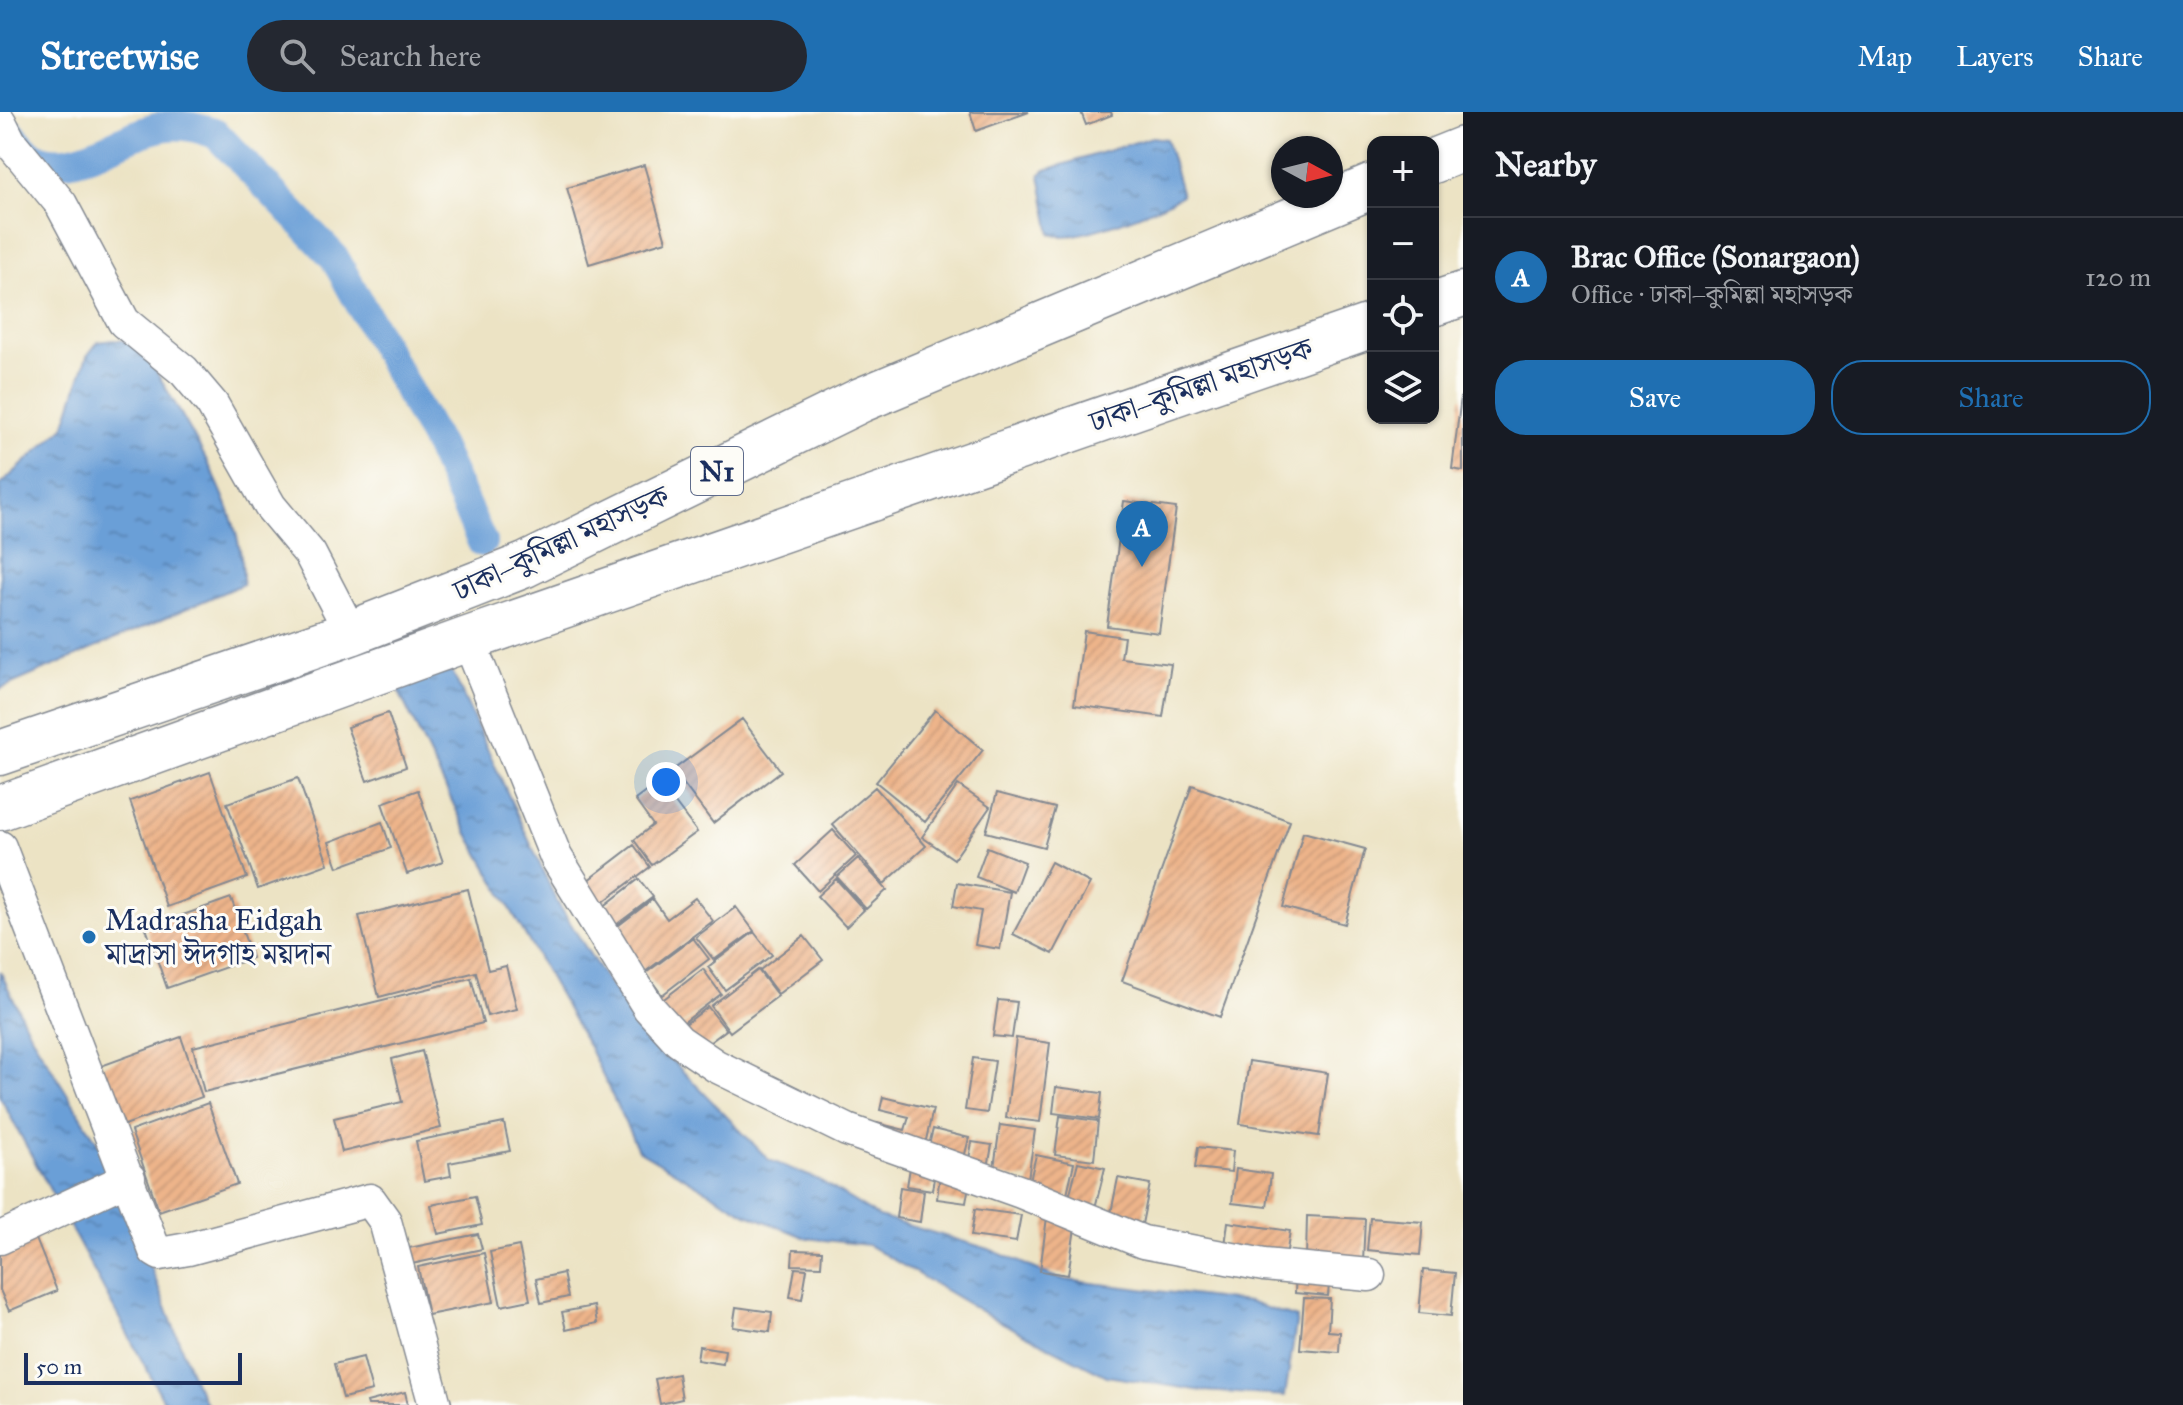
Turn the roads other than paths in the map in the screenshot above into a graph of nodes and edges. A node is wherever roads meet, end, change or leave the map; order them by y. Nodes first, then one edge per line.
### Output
1 (0, 122) edge
2 (1463, 149) edge
3 (1439, 159) edge
4 (1364, 200) edge
5 (1463, 294) edge
6 (1439, 302) edge
7 (1367, 327) edge
8 (351, 633) junction
9 (468, 639) junction
10 (0, 753) edge
11 (0, 808) edge
12 (0, 847) edge
13 (129, 1178) junction
14 (14, 1231) edge
15 (1369, 1275) dead end
16 (435, 1405) edge

1 - 8 street
2 - 3 highway
4 - 8 highway, ঢাকা–কুমিল্লা মহাসড়ক / N1
5 - 6 highway
7 - 9 highway, ঢাকা–কুমিল্লা মহাসড়ক
8 - 10 highway, ঢাকা–কুমিল্লা মহাসড়ক / N1
9 - 11 highway, ঢাকা–কুমিল্লা মহাসড়ক
9 - 15 street
12 - 13 street
13 - 14 street
13 - 16 street

